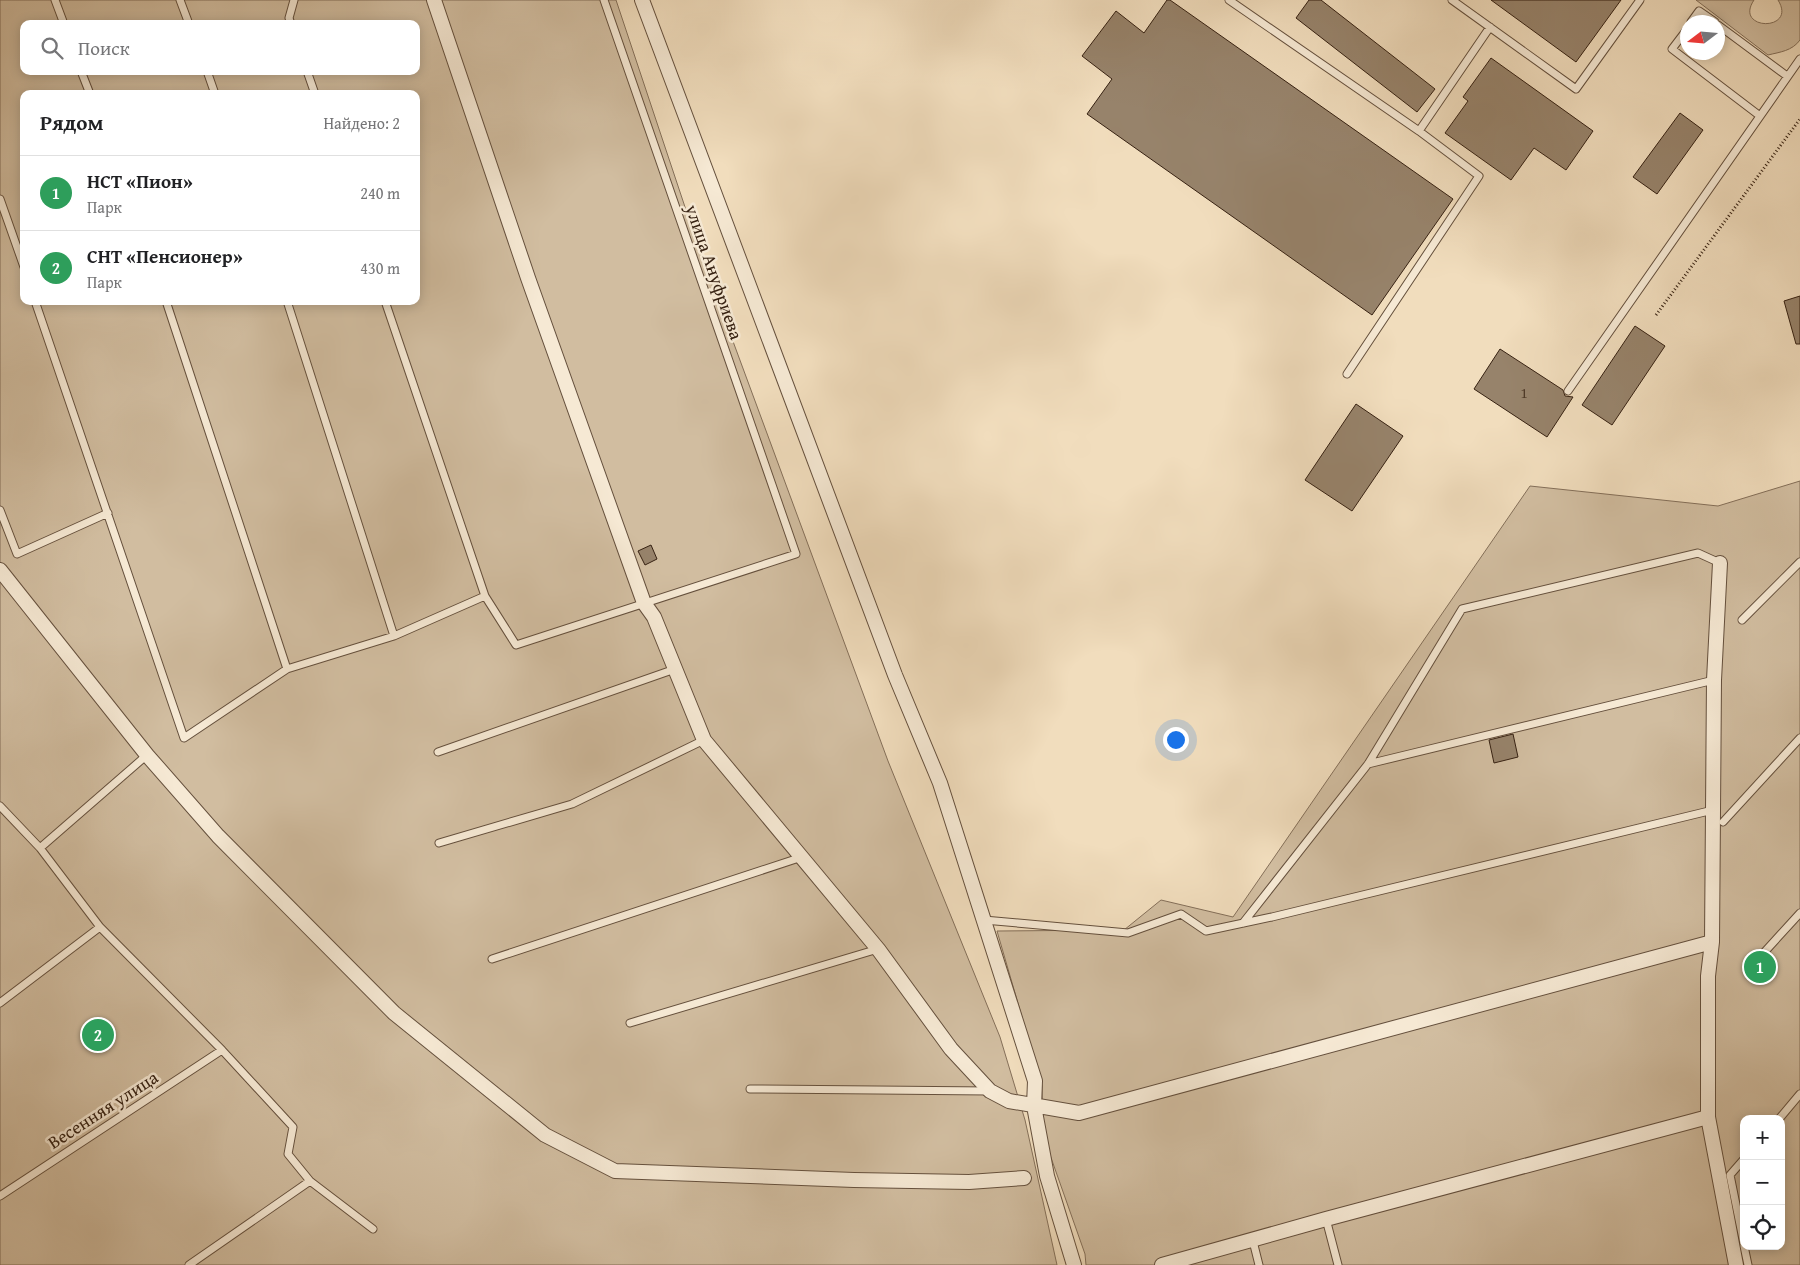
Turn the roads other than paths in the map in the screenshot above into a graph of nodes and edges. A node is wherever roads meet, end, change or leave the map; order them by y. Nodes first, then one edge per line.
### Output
1 (55, 0) edge
2 (180, 0) edge
3 (294, 0) edge
4 (434, 0) edge
5 (604, 0) edge
6 (642, 0) edge
7 (1229, 0) edge
8 (1452, 0) edge
9 (1640, 0) edge
10 (62, 20) edge
11 (188, 20) edge
12 (290, 20) edge
13 (1490, 27) junction
14 (1725, 31) edge
15 (1680, 38) edge
16 (1680, 55) edge
17 (1800, 59) edge
18 (1686, 60) edge
19 (83, 75) edge
20 (208, 75) edge
21 (309, 75) edge
22 (1787, 76) junction
23 (88, 90) edge
24 (214, 90) edge
25 (314, 90) edge
26 (1760, 116) junction
27 (1419, 131) junction
28 (0, 200) edge
29 (20, 256) edge
30 (37, 305) edge
31 (167, 305) edge
32 (288, 305) edge
33 (386, 305) edge
34 (1347, 374) dead end
35 (1568, 391) dead end
36 (0, 510) edge
37 (108, 513) junction
38 (1800, 562) edge
39 (1720, 563) joint
40 (0, 570) edge
41 (485, 596) junction
42 (644, 603) junction
43 (1742, 620) dead end
44 (394, 636) junction
45 (286, 669) junction
46 (675, 669) junction
47 (1714, 680) junction
48 (1800, 738) edge
49 (704, 740) junction
50 (438, 752) dead end
51 (147, 755) junction
52 (1368, 764) junction
53 (0, 806) edge
54 (1713, 810) junction
55 (1723, 822) dead end
56 (440, 843) dead end
57 (40, 848) junction
58 (802, 857) junction
59 (1800, 913) edge
60 (984, 920) junction
61 (1243, 923) junction
62 (100, 927) junction
63 (1712, 942) junction
64 (878, 949) junction
65 (492, 959) dead end
66 (1749, 970) dead end
67 (0, 1003) edge
68 (630, 1023) dead end
69 (222, 1050) junction
70 (750, 1089) dead end
71 (990, 1091) junction
72 (1800, 1094) edge
73 (1034, 1106) junction
74 (1782, 1115) edge
75 (1708, 1117) junction
76 (1743, 1160) edge
77 (1024, 1178) dead end
78 (310, 1181) junction
79 (0, 1196) edge
80 (1326, 1219) junction
81 (1740, 1225) edge
82 (372, 1229) dead end
83 (1253, 1241) junction
84 (1745, 1250) edge
85 (189, 1265) edge
86 (1074, 1265) edge
87 (1162, 1265) edge
88 (1259, 1265) edge
89 (1338, 1265) edge
90 (1736, 1265) edge
91 (1748, 1265) edge

1 - 10 lane
2 - 11 lane
3 - 12 lane
4 - 42 street
5 - 42 lane, улица Ануфриева
6 - 60 street
7 - 27 lane
8 - 13 lane
9 - 13 lane
13 - 27 lane
14 - 22 lane
15 - 16 lane
17 - 22 lane
18 - 26 lane
19 - 23 lane
20 - 24 lane
21 - 25 lane
22 - 26 lane
26 - 35 lane
27 - 34 lane
28 - 29 lane
30 - 37 lane
31 - 45 lane
32 - 44 lane
33 - 41 lane
36 - 37 lane
37 - 45 lane
38 - 43 lane
39 - 47 street
39 - 52 lane
40 - 51 street
41 - 42 lane
41 - 44 lane
42 - 46 street
44 - 45 lane
46 - 49 street
46 - 50 lane
47 - 52 lane
47 - 54 street
48 - 55 lane
49 - 56 lane
49 - 58 street
51 - 57 lane
51 - 77 street
52 - 61 lane
53 - 57 lane
54 - 61 lane
54 - 63 street
57 - 62 lane
58 - 64 street
58 - 65 lane
59 - 66 lane
60 - 61 lane
60 - 73 street
62 - 67 lane
62 - 69 lane
63 - 73 street
63 - 75 street
64 - 68 lane
64 - 71 street
69 - 78 lane
69 - 79 lane, Весенняя улица
70 - 71 lane
71 - 73 street
72 - 74 lane
73 - 86 street
75 - 80 street
75 - 90 street
76 - 81 lane
78 - 82 lane
78 - 85 lane
80 - 83 street
80 - 89 lane
83 - 87 street
83 - 88 lane
84 - 91 lane

